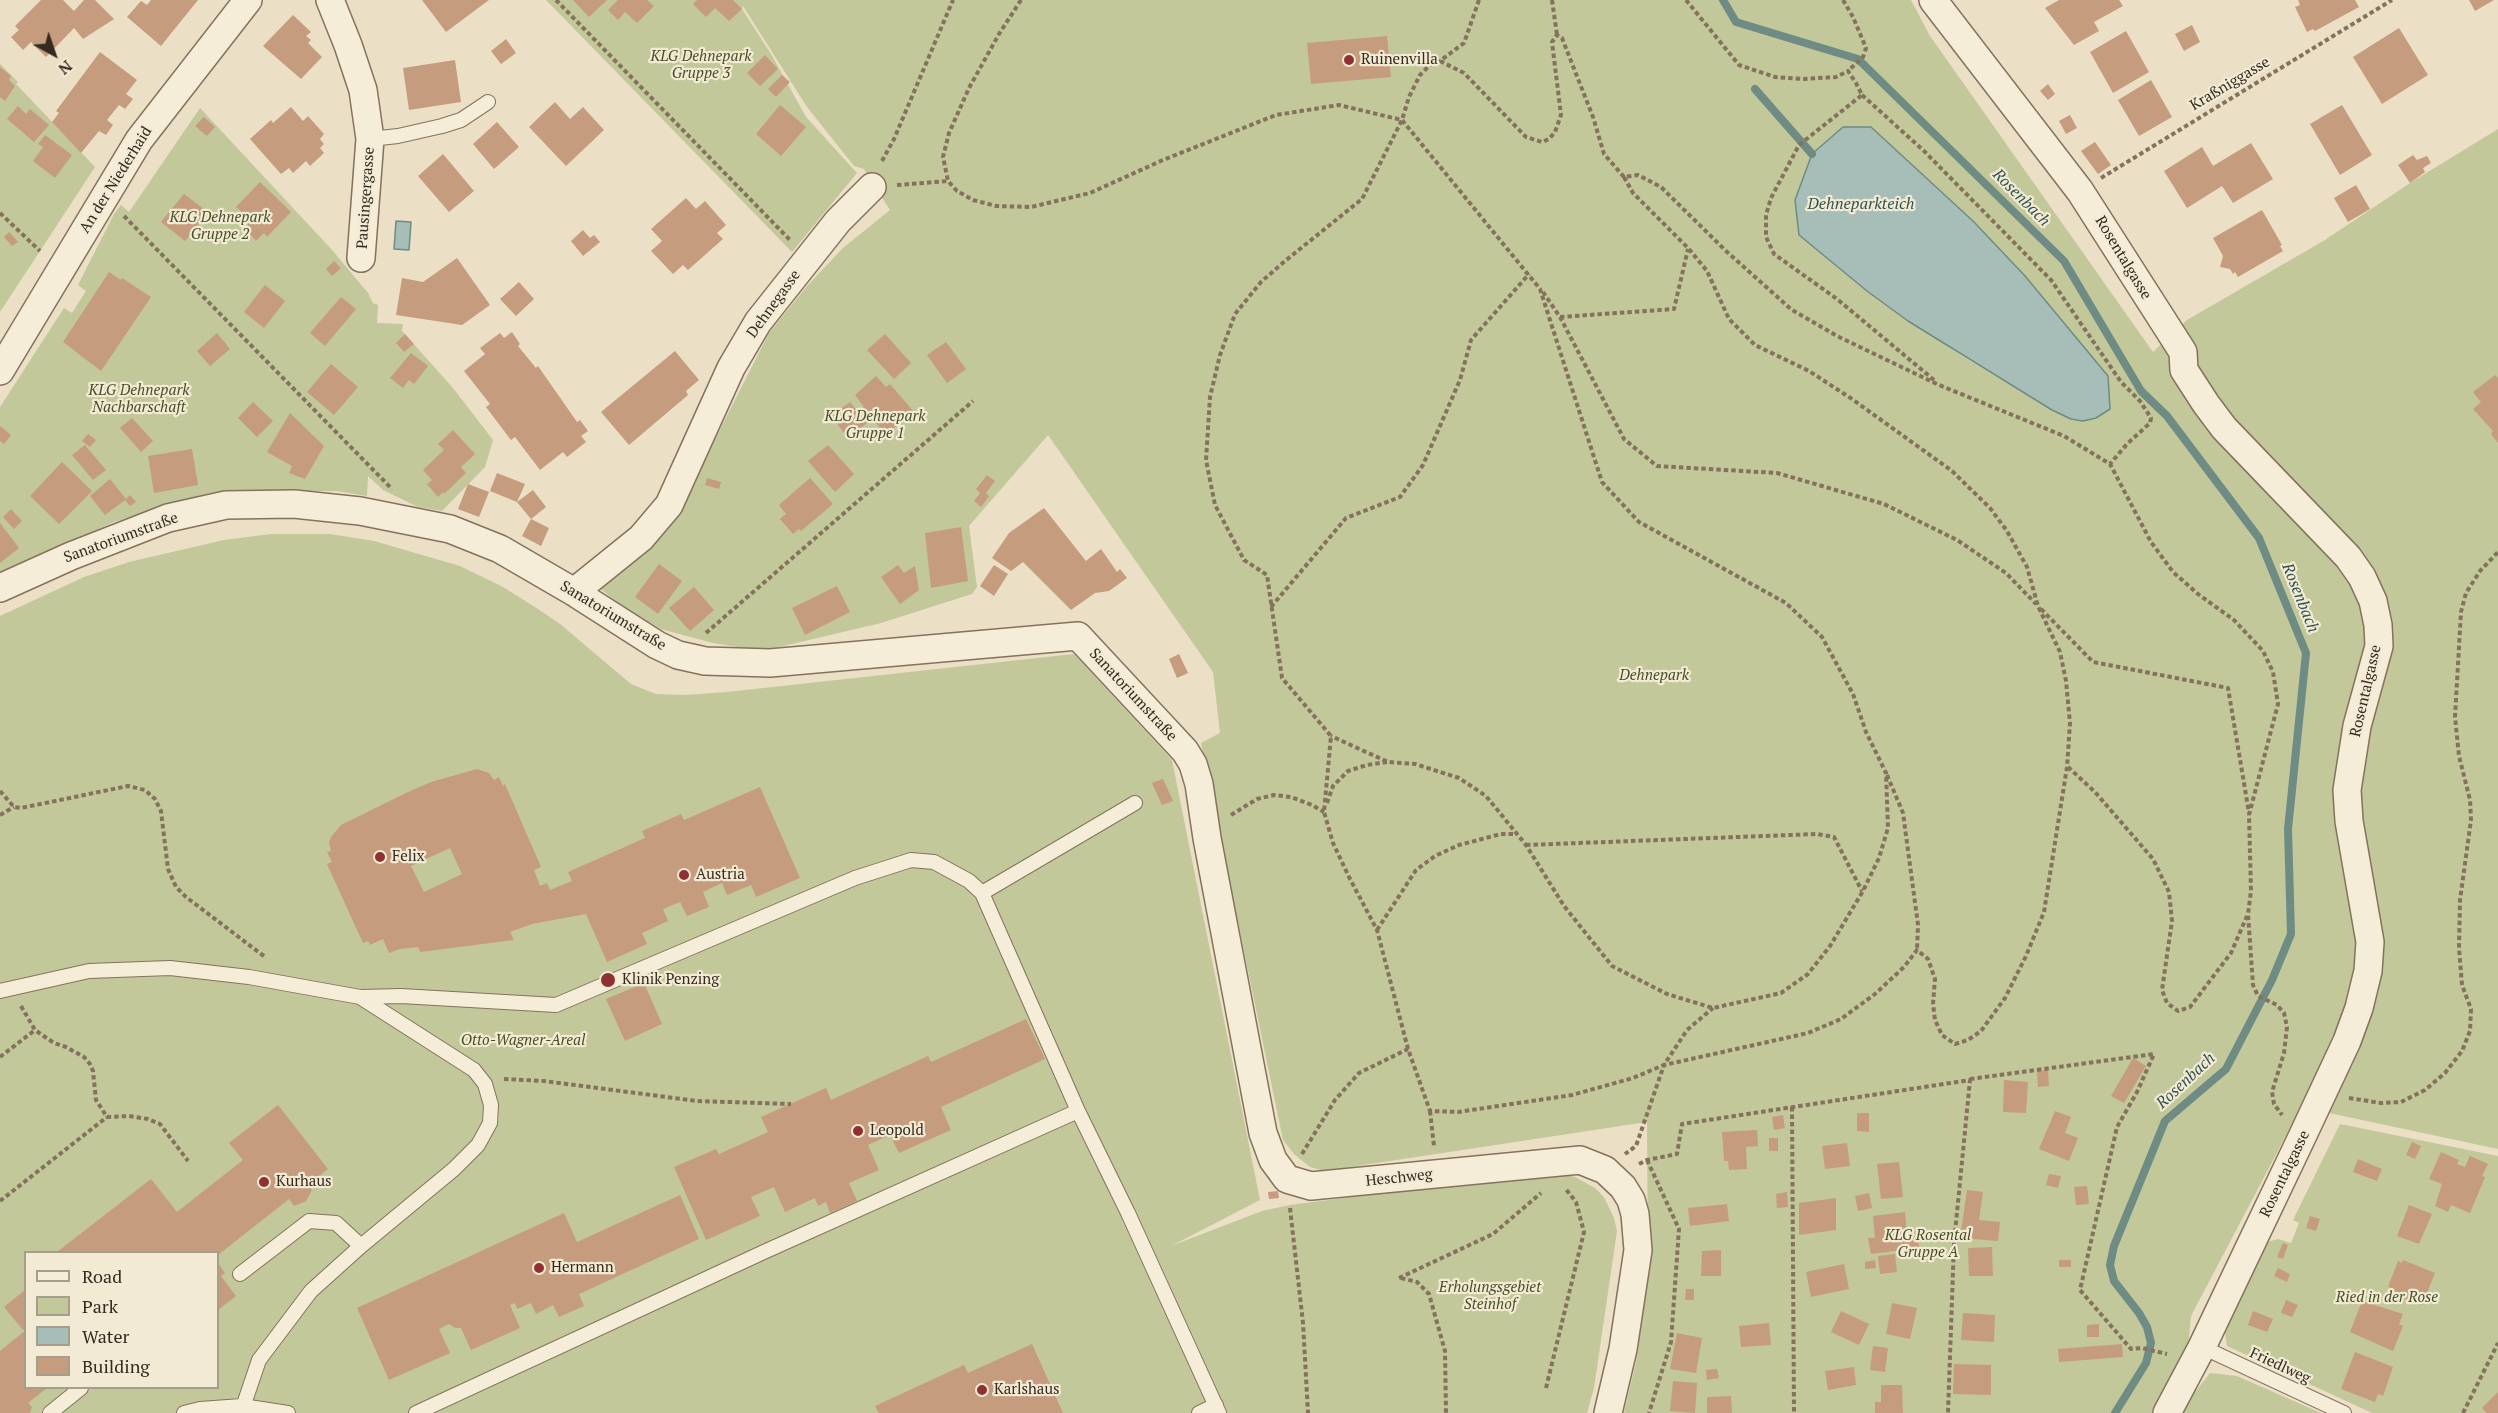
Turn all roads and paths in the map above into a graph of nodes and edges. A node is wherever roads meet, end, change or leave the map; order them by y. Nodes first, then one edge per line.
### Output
1 (248, 0) edge
2 (330, 0) edge
3 (556, 0) edge
4 (953, 0) edge
5 (1021, 0) edge
6 (1479, 0) edge
7 (1552, 0) edge
8 (1686, 0) edge
9 (1843, 0) edge
10 (1933, 0) edge
11 (2392, 0) edge
12 (1557, 35) junction
13 (1440, 61) junction
14 (1850, 69) junction
15 (1862, 95) junction
16 (488, 102) dead end
17 (1402, 120) junction
18 (370, 139) junction
19 (1624, 177) junction
20 (948, 181) junction
21 (872, 187) junction
22 (2080, 191) junction
23 (106, 195) junction
24 (0, 213) edge
25 (795, 246) dead end
26 (1688, 248) junction
27 (361, 258) dead end
28 (60, 270) junction
29 (1529, 274) junction
30 (1540, 289) junction
31 (1560, 317) junction
32 (0, 371) edge
33 (1939, 385) junction
34 (973, 401) dead end
35 (2110, 464) junction
36 (391, 516) junction
37 (2498, 552) edge
38 (0, 588) edge
39 (574, 592) junction
40 (2038, 606) junction
41 (1270, 608) junction
42 (678, 655) junction
43 (1331, 736) junction
44 (1388, 762) junction
45 (2067, 767) junction
46 (1886, 773) junction
47 (0, 791) edge
48 (1135, 803) dead end
49 (14, 807) junction
50 (1324, 812) junction
51 (0, 815) edge
52 (2249, 815) junction
53 (1518, 834) junction
54 (1207, 838) junction
55 (1526, 844) junction
56 (1863, 891) junction
57 (982, 893) junction
58 (2248, 914) junction
59 (1377, 930) junction
60 (1917, 950) junction
61 (268, 958) dead end
62 (5, 989) edge
63 (360, 997) junction
64 (1713, 1008) junction
65 (35, 1030) junction
66 (1408, 1049) junction
67 (0, 1057) edge
68 (1664, 1065) junction
69 (480, 1077) junction
70 (1970, 1080) junction
71 (2324, 1092) junction
72 (791, 1104) dead end
73 (1792, 1107) junction
74 (1431, 1111) junction
75 (1078, 1112) junction
76 (107, 1117) junction
77 (2302, 1137) junction
78 (1647, 1160) junction
79 (188, 1161) dead end
80 (1609, 1173) junction
81 (1437, 1174) junction
82 (1287, 1179) junction
83 (1554, 1188) dead end
84 (1544, 1190) dead end
85 (0, 1201) edge
86 (361, 1246) junction
87 (240, 1274) dead end
88 (2498, 1342) edge
89 (2202, 1347) junction
90 (2176, 1357) dead end
91 (1546, 1388) dead end
92 (80, 1389) edge
93 (1218, 1409) edge
94 (242, 1410) edge
95 (50, 1413) edge
96 (184, 1413) edge
97 (288, 1413) edge
98 (416, 1413) edge
99 (1199, 1413) edge
100 (1308, 1413) edge
101 (1446, 1413) edge
102 (1608, 1413) edge
103 (1649, 1413) edge
104 (1794, 1413) edge
105 (1948, 1413) edge
106 (2167, 1413) edge
107 (2344, 1413) edge
108 (2463, 1413) edge

1 - 23 street, An der Niederhaid
2 - 18 street, Pausingergasse
3 - 25 path
4 - 21 path
5 - 20 path
6 - 13 path
7 - 12 path
8 - 14 path
9 - 14 path
10 - 22 street, Rosentalgasse
11 - 22 path, Kraßniggasse
12 - 13 path
12 - 19 path
13 - 17 path
14 - 15 path
15 - 33 path
15 - 35 path
16 - 18 lane
17 - 20 path
17 - 29 path
17 - 41 path
18 - 27 street, Pausingergasse
19 - 26 path
19 - 33 path
20 - 21 path
21 - 39 street, Dehnegasse
22 - 71 street, Rosentalgasse
23 - 28 street, An der Niederhaid
23 - 36 path
24 - 28 path
26 - 31 path
26 - 40 path
28 - 32 street, An der Niederhaid
29 - 30 path
29 - 41 path
30 - 31 path
30 - 46 path
31 - 40 path
33 - 35 path
34 - 42 path
35 - 52 path
36 - 38 street, Sanatoriumstraße
36 - 39 street, Sanatoriumstraße
37 - 71 path
39 - 42 street, Sanatoriumstraße
40 - 45 path
40 - 52 path
41 - 43 path
42 - 54 street, Sanatoriumstraße
43 - 44 path
43 - 50 path
44 - 50 path
44 - 53 path
45 - 58 path
45 - 60 path
46 - 56 path
46 - 60 path
47 - 49 path
48 - 57 lane
49 - 51 path
49 - 61 path
50 - 54 path
50 - 59 path
52 - 58 path
53 - 55 path
53 - 59 path
54 - 82 street
55 - 56 path
55 - 64 path
56 - 64 path
57 - 63 lane
57 - 75 lane
58 - 77 path
59 - 66 path
60 - 68 path
62 - 63 lane
62 - 65 path
63 - 69 lane
64 - 68 path
65 - 67 path
65 - 76 path
66 - 74 path
66 - 82 path
68 - 74 path
68 - 80 path
69 - 72 path
69 - 86 lane
70 - 73 path
70 - 90 path
70 - 105 path
71 - 77 street, Rosentalgasse
73 - 78 path
73 - 104 path
74 - 81 path
75 - 93 lane
75 - 98 lane
76 - 79 path
76 - 85 path
77 - 89 street, Rosentalgasse
78 - 80 path
78 - 103 path
80 - 81 street, Heschweg
80 - 102 street
81 - 82 street, Heschweg
82 - 100 path
83 - 91 path
84 - 101 path
86 - 87 lane
86 - 94 lane
88 - 108 path
89 - 106 street, Rosentalgasse
89 - 107 lane, Friedlweg
92 - 95 lane
93 - 99 lane
94 - 96 lane
94 - 97 lane

